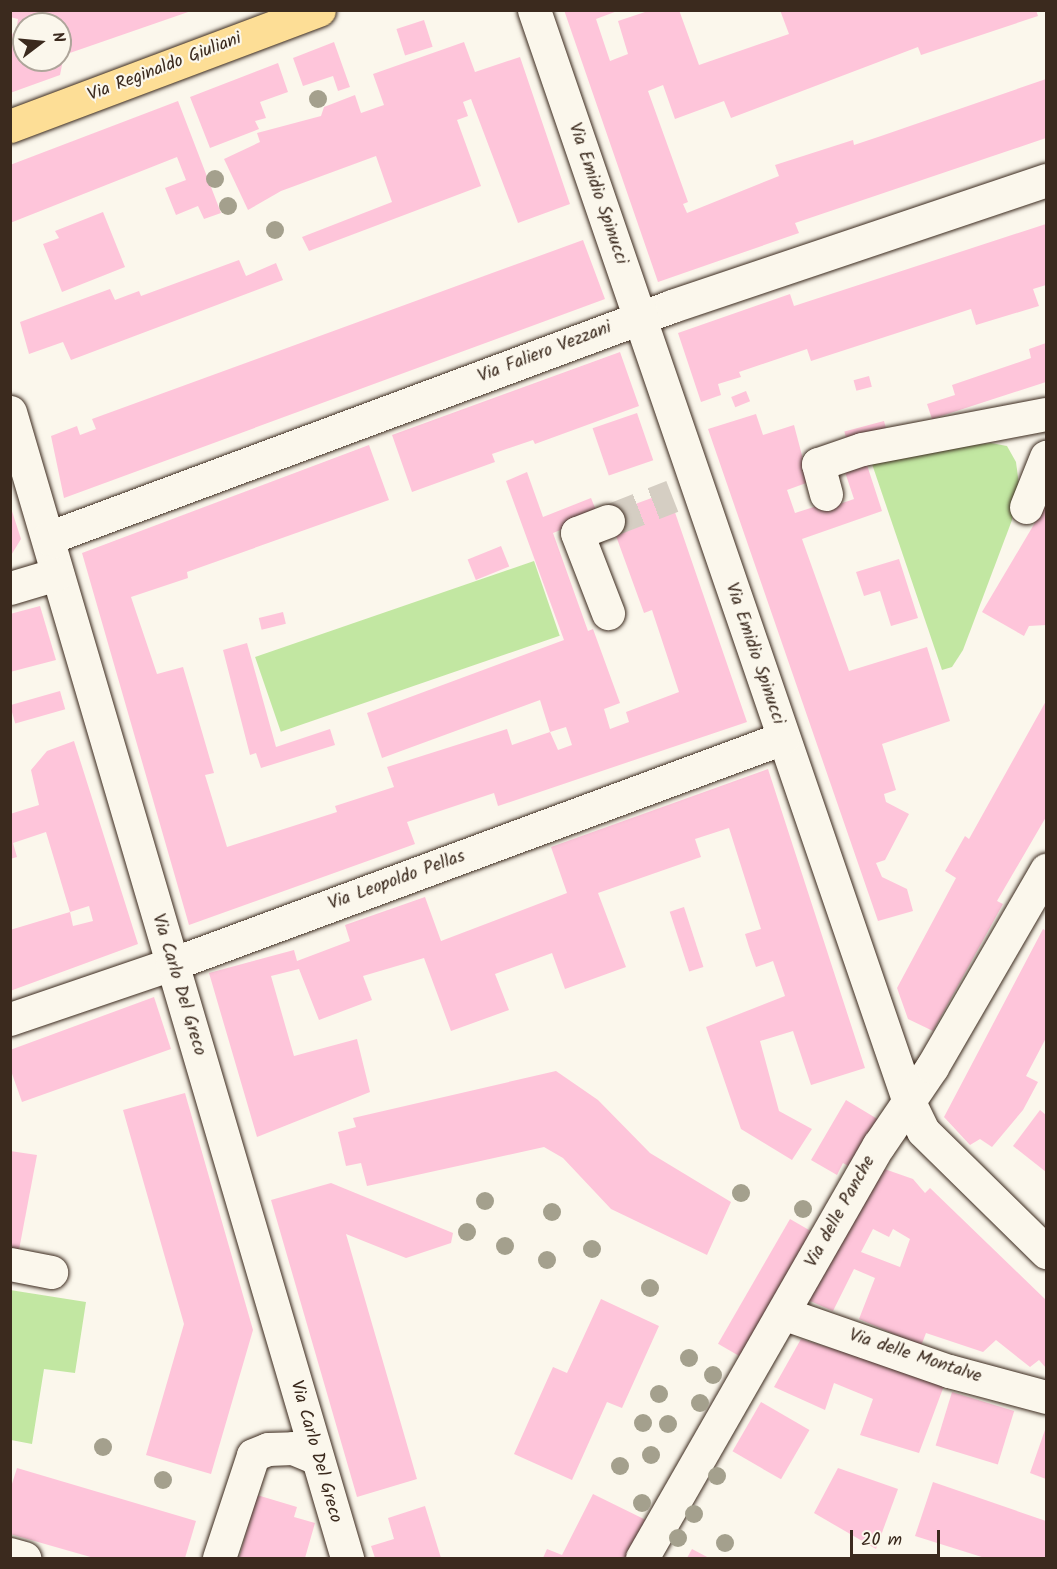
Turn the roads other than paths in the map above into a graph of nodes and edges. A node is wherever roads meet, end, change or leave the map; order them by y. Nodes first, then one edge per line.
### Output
1 (319, 10) edge
2 (534, 10) edge
3 (10, 126) edge
4 (1047, 180) edge
5 (639, 318) junction
6 (10, 412) edge
7 (1045, 415) edge
8 (1047, 455) edge
9 (826, 494) dead end
10 (1026, 507) dead end
11 (608, 521) tunnel mouth
12 (48, 538) junction
13 (57, 574) junction
14 (10, 588) edge
15 (609, 613) dead end
16 (783, 738) junction
17 (1047, 870) edge
18 (172, 964) junction
19 (10, 1019) edge
20 (909, 1102) junction
21 (1047, 1252) edge
22 (10, 1264) edge
23 (51, 1272) dead end
24 (785, 1314) junction
25 (1047, 1397) edge
26 (317, 1458) junction
27 (10, 1554) edge
28 (24, 1558) edge
29 (219, 1558) edge
30 (347, 1558) edge
31 (642, 1558) edge

1 - 3 main road, Via Reginaldo Giuliani
2 - 5 street, Via Emidio Spinucci
4 - 5 street, Via Faliero Vezzani
5 - 12 street, Via Faliero Vezzani
5 - 16 street, Via Emidio Spinucci
6 - 12 street, Via Carlo Del Greco
7 - 8 street
7 - 9 street
8 - 10 street
11 - 15 street
12 - 13 street, Via Carlo Del Greco
13 - 14 street
13 - 18 street, Via Carlo Del Greco
16 - 18 street, Via Leopoldo Pellas
16 - 20 street, Via Emidio Spinucci
17 - 20 street, Via delle Panche
18 - 19 street, Via Leopoldo Pellas
18 - 26 street, Via Carlo Del Greco
20 - 21 street, Via Emidio Spinucci
20 - 24 street, Via delle Panche
22 - 23 street
24 - 25 street, Via delle Montalve
24 - 31 street, Via delle Panche
26 - 29 street
26 - 30 street, Via Carlo Del Greco
27 - 28 street

